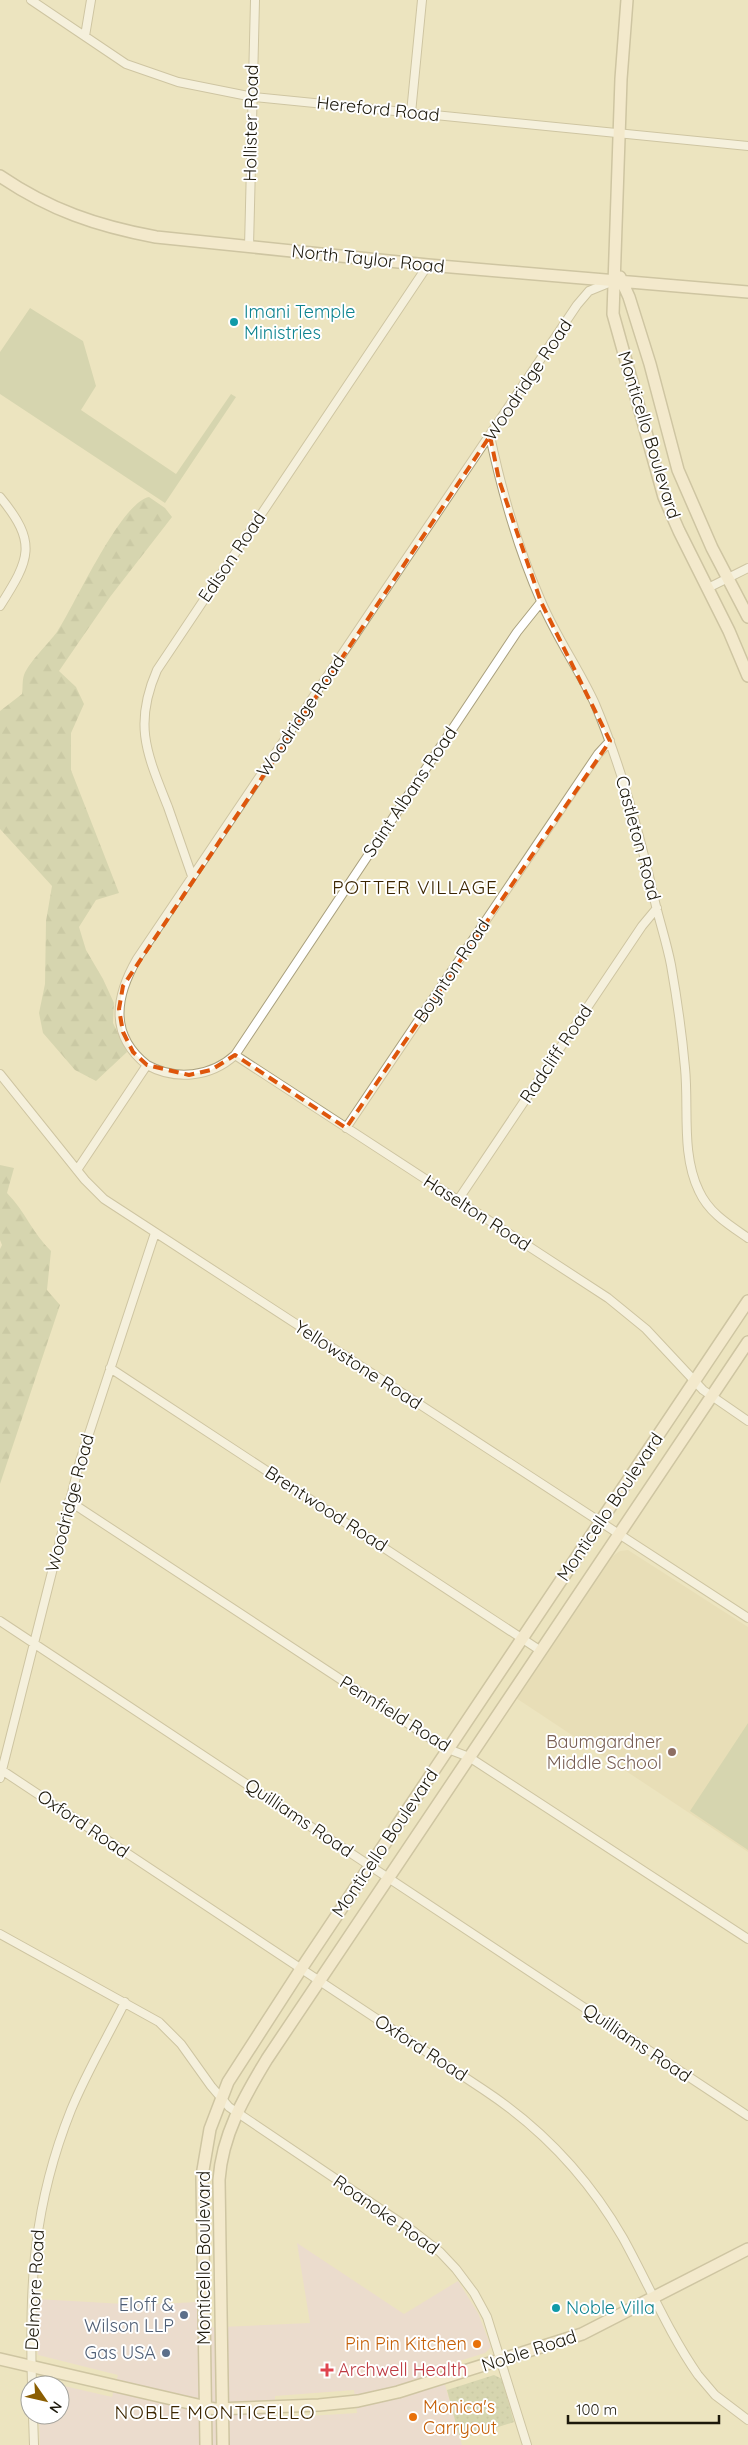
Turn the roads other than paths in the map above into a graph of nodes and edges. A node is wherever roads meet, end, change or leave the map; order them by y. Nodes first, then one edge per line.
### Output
1 (31, 0) edge
2 (91, 0) edge
3 (255, 0) edge
4 (422, 0) edge
5 (627, 0) edge
6 (85, 36) junction
7 (253, 97) junction
8 (411, 113) junction
9 (620, 134) junction
10 (748, 146) edge
11 (0, 176) edge
12 (249, 247) junction
13 (428, 265) junction
14 (617, 281) junction
15 (748, 292) edge
16 (490, 436) junction
17 (0, 498) edge
18 (748, 568) edge
19 (728, 578) junction
20 (708, 588) junction
21 (541, 602) junction
22 (0, 606) edge
23 (748, 617) edge
24 (748, 676) edge
25 (610, 741) junction
26 (192, 876) junction
27 (657, 908) junction
28 (235, 1054) junction
29 (147, 1065) junction
30 (0, 1074) edge
31 (346, 1128) junction
32 (77, 1170) junction
33 (458, 1200) junction
34 (156, 1233) junction
35 (748, 1238) edge
36 (748, 1302) edge
37 (748, 1342) edge
38 (110, 1368) junction
39 (703, 1390) junction
40 (748, 1420) edge
41 (69, 1501) junction
42 (600, 1523) junction
43 (619, 1535) junction
44 (748, 1618) edge
45 (0, 1621) edge
46 (522, 1638) junction
47 (34, 1642) junction
48 (541, 1651) junction
49 (448, 1749) junction
50 (470, 1758) junction
51 (1, 1772) edge
52 (370, 1865) junction
53 (389, 1878) junction
54 (0, 1934) edge
55 (748, 1939) edge
56 (300, 1969) junction
57 (319, 1981) junction
58 (125, 2002) junction
59 (220, 2098) junction
60 (233, 2111) junction
61 (748, 2116) edge
62 (748, 2249) edge
63 (654, 2298) junction
64 (204, 2341) junction
65 (222, 2341) junction
66 (0, 2359) edge
67 (502, 2360) junction
68 (31, 2367) junction
69 (31, 2375) edge
70 (206, 2407) junction
71 (223, 2410) junction
72 (748, 2420) edge
73 (33, 2425) edge
74 (34, 2445) edge
75 (206, 2445) edge
76 (223, 2445) edge
77 (527, 2445) edge

1 - 6 street, Hereford Road
2 - 6 street
3 - 7 street, Hollister Road
4 - 8 street
5 - 9 main road, Monticello Boulevard
6 - 7 street, Hereford Road
7 - 8 street, Hereford Road
7 - 12 street, Hollister Road
8 - 9 street, Hereford Road
9 - 10 street, Hereford Road
9 - 14 main road, Monticello Boulevard
11 - 12 main road, North Taylor Road
12 - 13 main road, North Taylor Road
13 - 14 main road, North Taylor Road
13 - 26 street, Edison Road
14 - 15 main road, North Taylor Road
14 - 16 street, Woodridge Road
14 - 19 main road, Monticello Boulevard
14 - 20 main road, Monticello Boulevard
16 - 21 street, Castleton Road
16 - 26 street, Woodridge Road
17 - 22 street
18 - 19 street
19 - 20 street
19 - 23 main road, Monticello Boulevard
20 - 24 main road, Monticello Boulevard
21 - 25 street, Castleton Road
21 - 28 street, Saint Albans Road
25 - 27 street, Castleton Road
25 - 31 street, Boynton Road
26 - 29 street, Woodridge Road
27 - 33 street, Radcliff Road
27 - 35 street, Castleton Road
28 - 29 street, Saint Albans Road
28 - 31 street, Haselton Road
29 - 32 street
30 - 32 street, Yellowstone Road
31 - 33 street, Haselton Road
32 - 34 street, Yellowstone Road
33 - 39 street, Haselton Road
34 - 38 street, Woodridge Road
34 - 42 street, Yellowstone Road
36 - 39 main road, Monticello Boulevard
37 - 39 main road, Monticello Boulevard
38 - 41 street, Woodridge Road
38 - 46 street, Brentwood Road
39 - 40 street, Haselton Road
39 - 42 main road, Monticello Boulevard
39 - 43 main road, Monticello Boulevard
41 - 47 street, Woodridge Road
41 - 49 street, Pennfield Road
42 - 43 street, Yellowstone Road
42 - 46 main road, Monticello Boulevard
43 - 44 street, Yellowstone Road
43 - 48 main road, Monticello Boulevard
45 - 47 street, Quilliams Road
46 - 48 street, Brentwood Road
46 - 49 main road, Monticello Boulevard
47 - 51 street, Woodridge Road
47 - 52 street, Quilliams Road
48 - 50 main road, Monticello Boulevard
49 - 50 street, Pennfield Road
49 - 52 main road, Monticello Boulevard
50 - 53 main road, Monticello Boulevard
50 - 55 street, Pennfield Road
51 - 56 street, Oxford Road
52 - 53 street, Quilliams Road
52 - 56 main road, Monticello Boulevard
53 - 57 main road, Monticello Boulevard
53 - 61 street, Quilliams Road
54 - 58 street, Roanoke Road
56 - 57 street, Oxford Road
56 - 59 main road, Monticello Boulevard
57 - 60 main road, Monticello Boulevard
57 - 63 street, Oxford Road
58 - 59 street, Roanoke Road
58 - 68 street, Delmore Road
59 - 60 street, Roanoke Road
59 - 64 main road, Monticello Boulevard
60 - 65 main road, Monticello Boulevard
60 - 67 street, Roanoke Road
62 - 63 main road, Noble Road
63 - 67 main road, Noble Road
63 - 72 street, Oxford Road
64 - 65 main road
64 - 70 main road, Monticello Boulevard
65 - 71 main road, Monticello Boulevard
66 - 68 main road, Noble Road
67 - 71 main road, Noble Road
67 - 77 street, Roanoke Road
68 - 69 street, Delmore Road
68 - 70 main road, Noble Road
70 - 71 main road, Noble Road
70 - 75 main road, Monticello Boulevard
71 - 76 main road, Monticello Boulevard
73 - 74 street

